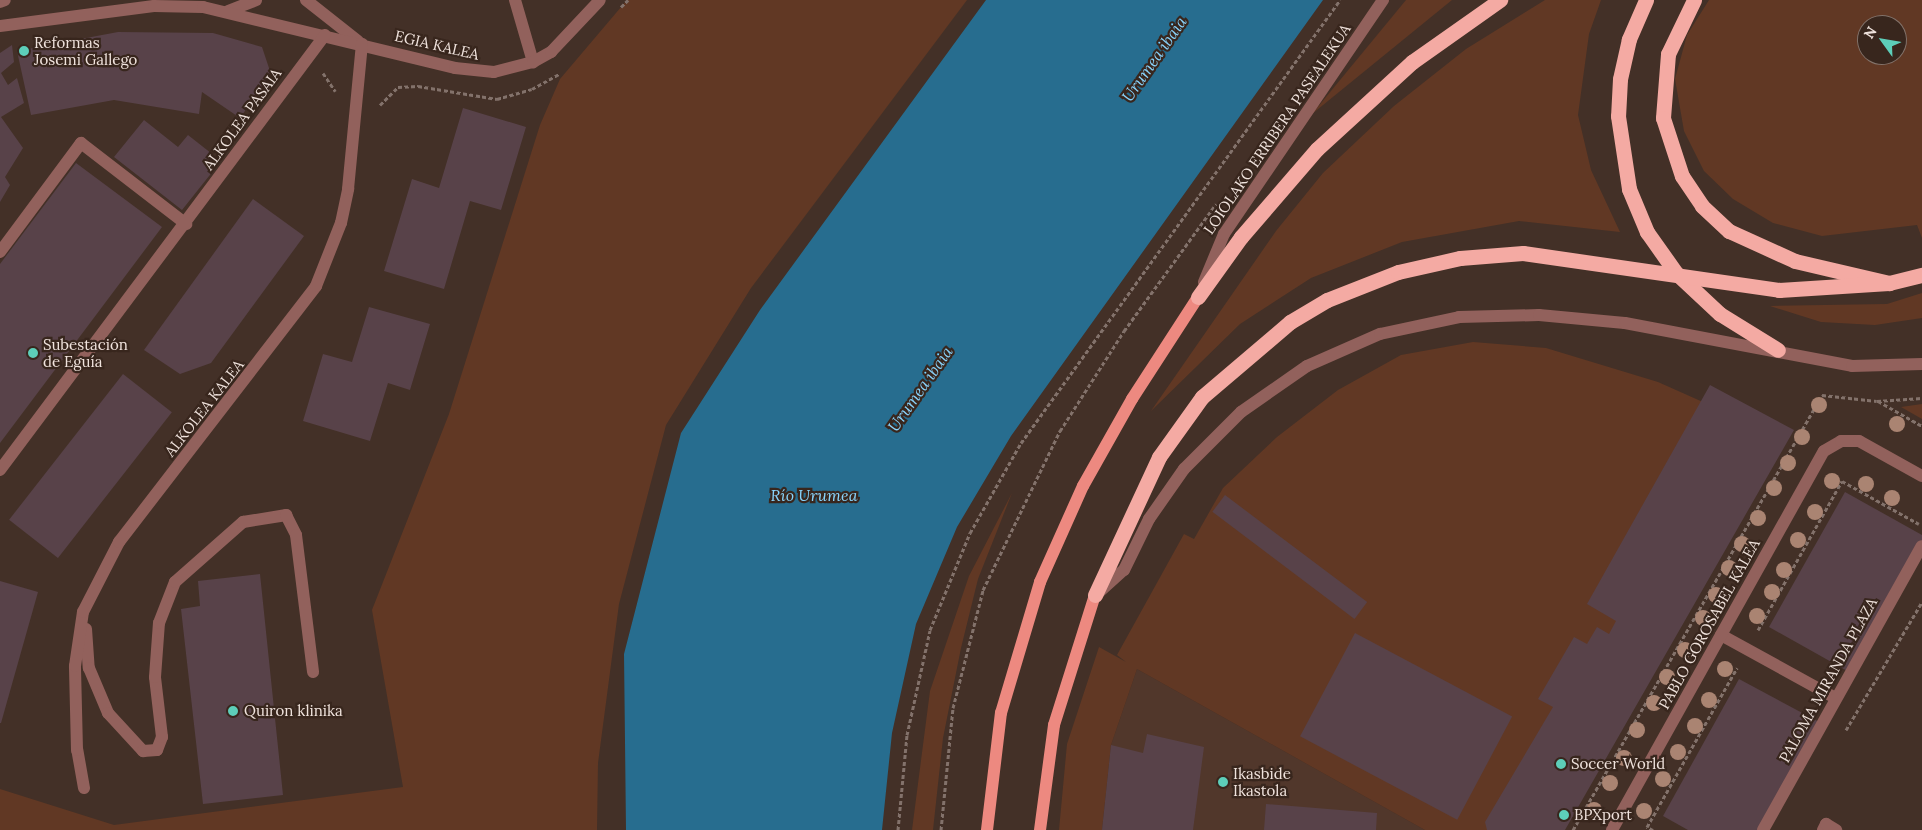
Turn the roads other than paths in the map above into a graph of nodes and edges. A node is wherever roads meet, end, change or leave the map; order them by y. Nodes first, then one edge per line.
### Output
1 (5, 0) edge
2 (256, 0) edge
3 (306, 0) edge
4 (515, 0) edge
5 (600, 0) edge
6 (1383, 0) edge
7 (1500, 0) edge
8 (1646, 0) edge
9 (1694, 0) edge
10 (0, 2) edge
11 (228, 11) junction
12 (0, 26) edge
13 (325, 35) junction
14 (362, 44) junction
15 (533, 62) junction
16 (186, 224) junction
17 (0, 252) edge
18 (1922, 275) edge
19 (1890, 283) junction
20 (1198, 297) junction
21 (1778, 350) junction
22 (1922, 364) edge
23 (0, 469) edge
24 (1922, 476) edge
25 (1922, 546) edge
26 (99, 576) junction
27 (1095, 595) junction
28 (1721, 635) junction
29 (313, 672) dead end
30 (1832, 696) dead end
31 (84, 788) dead end
32 (987, 830) edge
33 (1040, 830) edge
34 (1613, 830) edge
35 (1763, 830) edge
36 (1823, 830) edge
37 (1836, 830) edge

1 - 10 street
2 - 11 street
3 - 14 street, EGIA KALEA
4 - 15 street
5 - 15 street, EGIA KALEA
6 - 20 street, LOIOLAKO ERRIBERA PASEALEKUA
7 - 20 highway
8 - 21 highway
9 - 19 highway
11 - 12 street, EGIA KALEA
11 - 13 street, EGIA KALEA
13 - 14 street, EGIA KALEA
13 - 16 street, ALKOLEA PASAIA
14 - 15 street, EGIA KALEA
14 - 26 street, ALKOLEA KALEA
16 - 17 street
16 - 23 street, ALKOLEA PASAIA
18 - 19 highway
19 - 27 highway, bridge
20 - 32 main road, LOIOLAKO ERRIBERA PASEALEKUA
21 - 22 street
21 - 27 street
24 - 28 street, PABLO GOROSABEL KALEA
25 - 35 street, PALOMA MIRANDA PLAZA
26 - 29 street
26 - 31 street, ALKOLEA KALEA
27 - 33 main road
28 - 30 street
28 - 34 street, PABLO GOROSABEL KALEA
36 - 37 street

